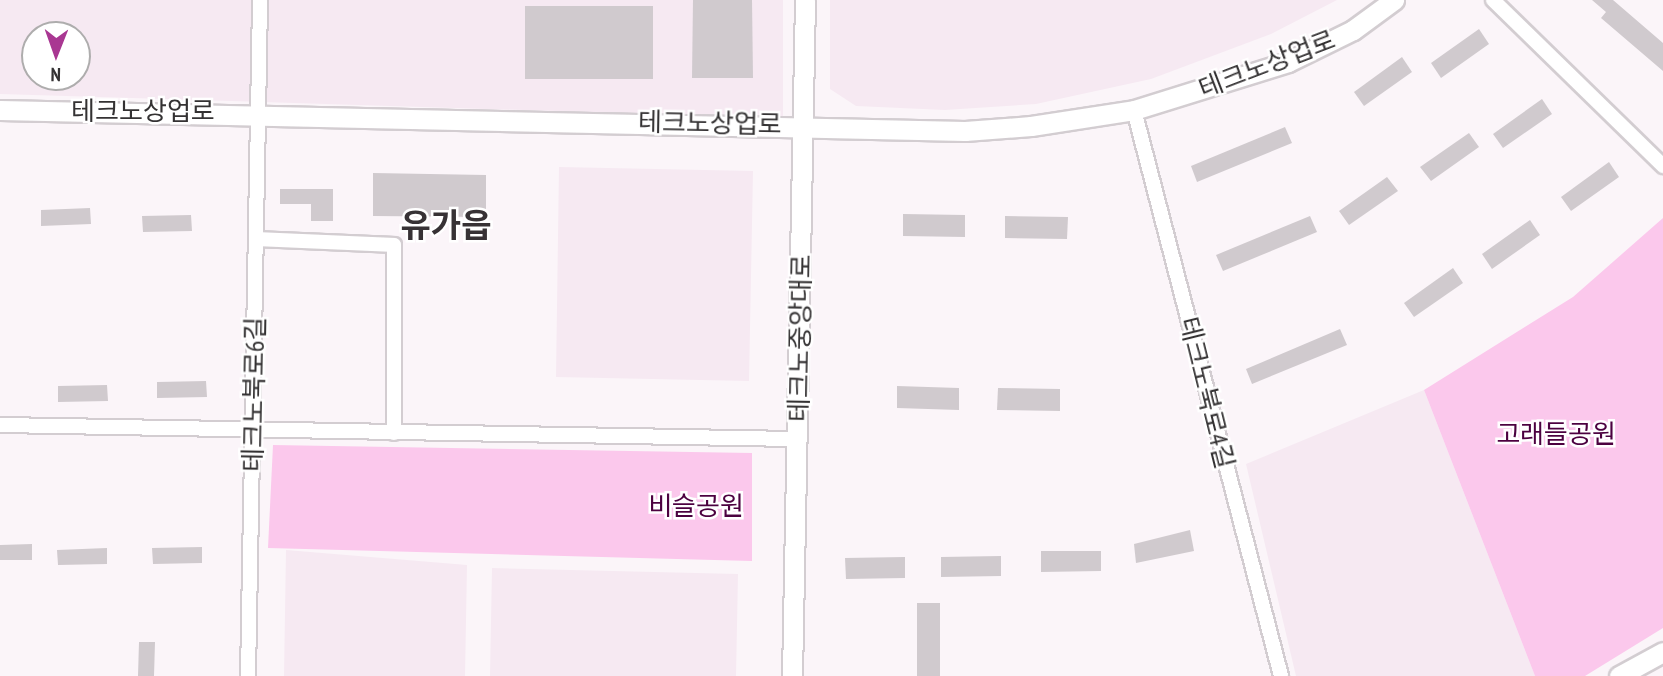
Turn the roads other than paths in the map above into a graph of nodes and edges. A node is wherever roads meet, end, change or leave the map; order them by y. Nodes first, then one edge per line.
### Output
1 (260, 0) edge
2 (805, 0) edge
3 (1394, 0) edge
4 (1493, 0) edge
5 (0, 110) edge
6 (1134, 110) junction
7 (259, 112) junction
8 (805, 125) junction
9 (1663, 166) edge
10 (257, 239) junction
11 (0, 425) edge
12 (253, 432) junction
13 (394, 433) junction
14 (797, 439) junction
15 (1663, 652) edge
16 (248, 676) edge
17 (792, 676) edge
18 (1281, 676) edge
19 (1619, 676) edge

1 - 7 street, 테크노북로6길
2 - 8 street, 테크노중앙대로
3 - 6 street, 테크노상업로
4 - 9 street
5 - 7 street, 테크노상업로
6 - 8 street, 테크노상업로
6 - 18 street, 테크노북로4길
7 - 8 street, 테크노상업로
7 - 10 street, 테크노북로6길
8 - 14 street, 테크노중앙대로
10 - 12 street, 테크노북로6길
10 - 13 street
11 - 12 street
12 - 13 street
12 - 16 street, 테크노북로6길
13 - 14 street
14 - 17 street, 테크노중앙대로
15 - 19 street

